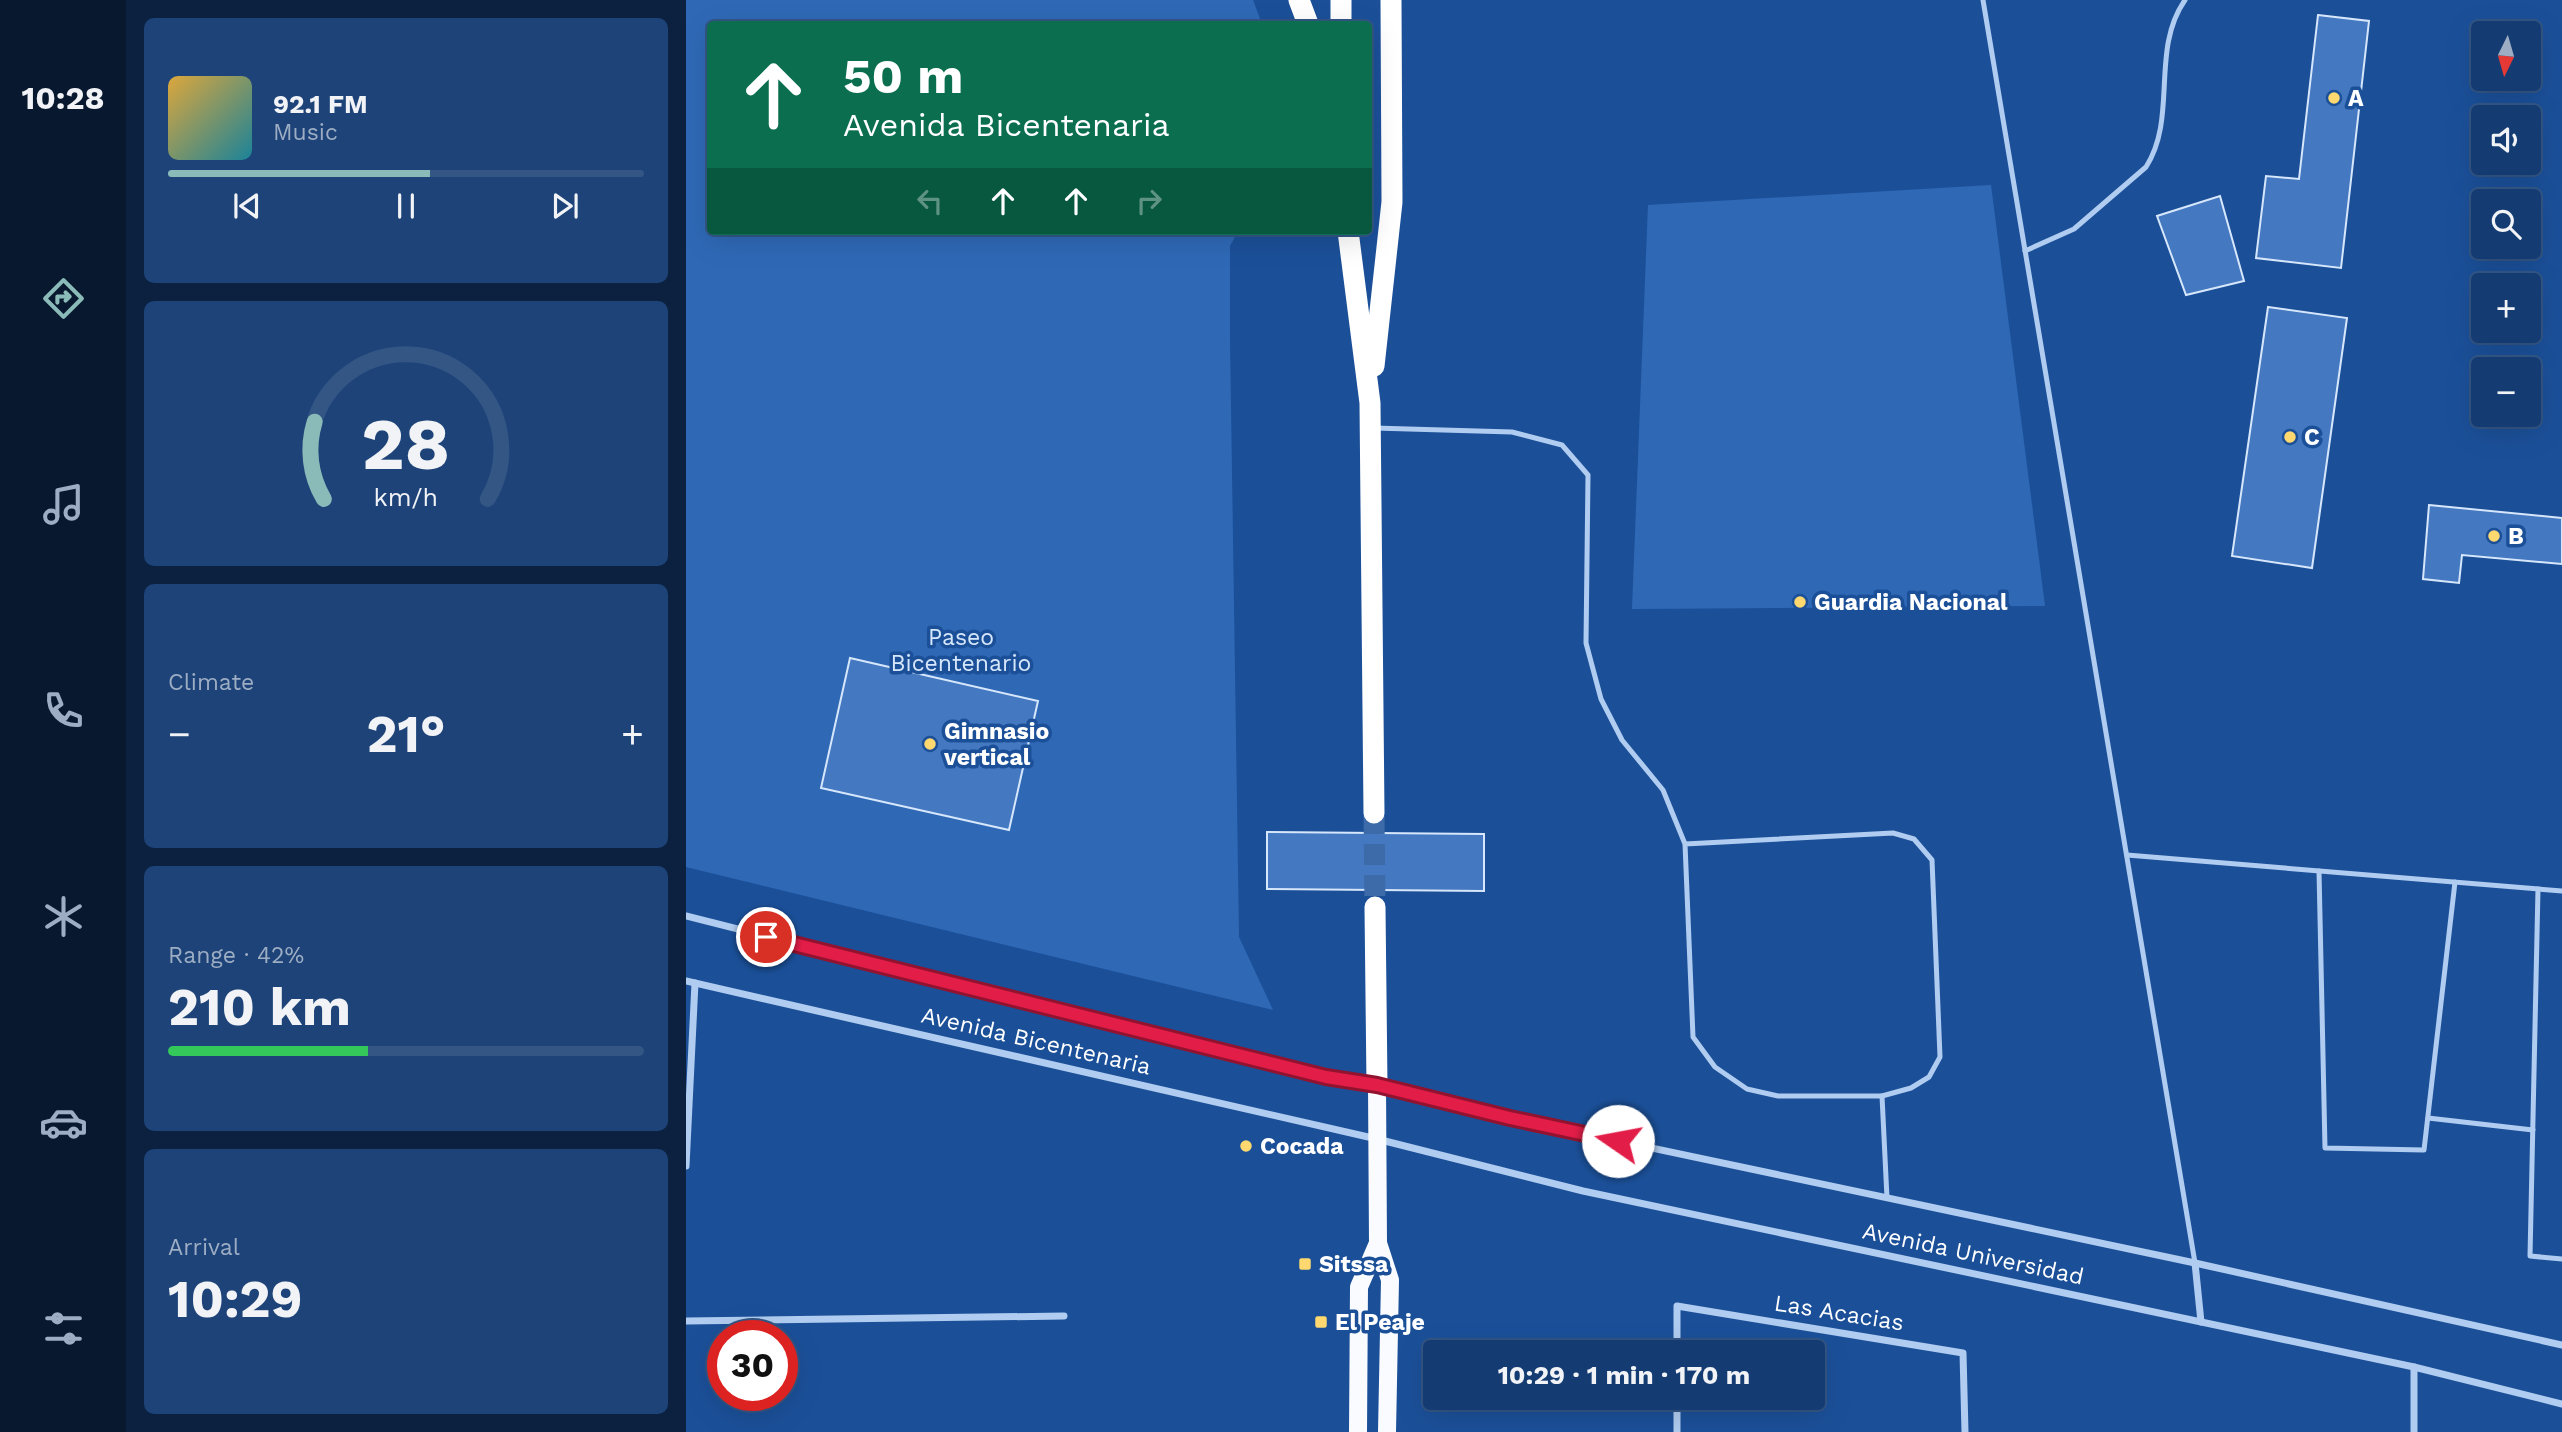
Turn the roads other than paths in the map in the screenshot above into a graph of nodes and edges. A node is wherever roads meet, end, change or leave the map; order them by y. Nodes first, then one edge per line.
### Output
1 (1299, 0) edge
2 (1341, 0) edge
3 (1391, 0) edge
4 (1983, 0) edge
5 (2185, 0) edge
6 (1307, 21) edge
7 (1341, 21) edge
8 (1349, 235) edge
9 (2025, 251) junction
10 (1370, 403) junction
11 (1370, 428) junction
12 (1374, 813) tunnel mouth
13 (1685, 844) junction
14 (2127, 855) junction
15 (2319, 871) junction
16 (2455, 882) junction
17 (2538, 889) junction
18 (2562, 891) edge
19 (1375, 906) tunnel mouth
20 (686, 916) edge
21 (686, 981) edge
22 (695, 984) junction
23 (1377, 1085) junction
24 (1882, 1096) junction
25 (2428, 1118) junction
26 (2533, 1130) junction
27 (1377, 1139) junction
28 (686, 1166) edge
29 (1886, 1198) junction
30 (1378, 1243) junction
31 (2562, 1259) edge
32 (2195, 1263) junction
33 (1064, 1316) dead end
34 (686, 1321) edge
35 (2202, 1322) junction
36 (1677, 1340) edge
37 (2562, 1345) edge
38 (2414, 1367) junction
39 (2562, 1404) edge
40 (1677, 1410) edge
41 (1358, 1432) edge
42 (1387, 1432) edge
43 (1677, 1432) edge
44 (1965, 1432) edge
45 (2414, 1432) edge

1 - 6 highway
2 - 7 highway
3 - 10 highway
4 - 9 lane
5 - 9 lane
8 - 10 highway
9 - 14 lane
10 - 11 highway
11 - 12 highway
11 - 13 lane
13 - 24 lane
13 - 24 lane
14 - 15 lane
14 - 32 lane
15 - 16 lane
15 - 25 lane
16 - 17 lane
16 - 25 lane
17 - 18 lane
17 - 26 lane
19 - 23 highway
20 - 23 street, Avenida Bicentenaria
21 - 22 street, Avenida Bicentenaria
22 - 27 street, Avenida Bicentenaria
22 - 28 street
23 - 27 main road
23 - 29 street, Avenida Universidad
24 - 29 lane
25 - 26 lane
26 - 31 lane
27 - 30 main road
27 - 35 street, Avenida Universidad
29 - 32 street, Avenida Universidad
30 - 41 main road
30 - 42 main road
32 - 35 street
32 - 37 street, Avenida Universidad
33 - 34 street
35 - 38 street, Avenida Universidad
36 - 44 street, Las Acacias
38 - 39 street, Avenida Universidad
38 - 45 street
40 - 43 street

